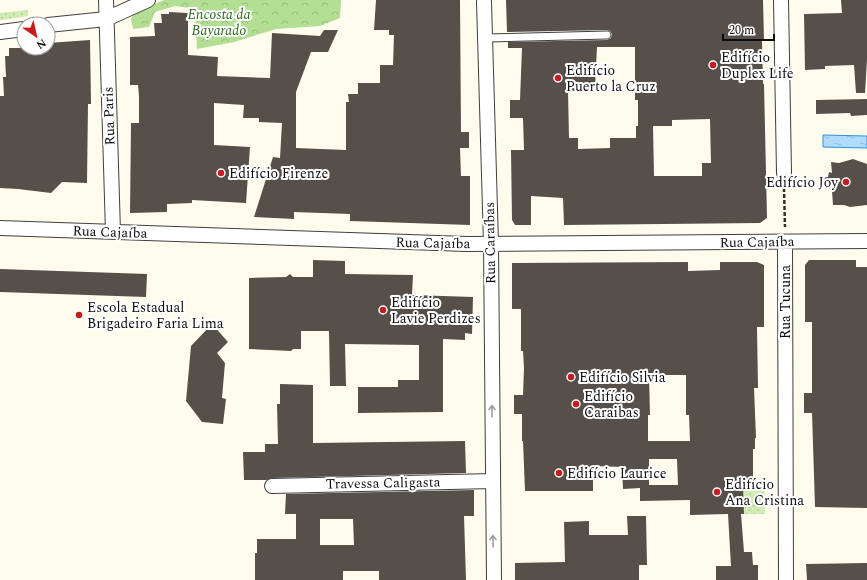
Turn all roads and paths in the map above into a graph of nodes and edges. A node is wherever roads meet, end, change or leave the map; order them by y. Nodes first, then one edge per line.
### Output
1 (106, 0) edge
2 (148, 0) edge
3 (781, 0) edge
4 (484, 2) dead end
5 (106, 19) junction
6 (56, 24) edge
7 (16, 30) edge
8 (0, 32) edge
9 (607, 35) dead end
10 (485, 38) junction
11 (784, 173) joint
12 (0, 228) edge
13 (113, 232) junction
14 (867, 241) edge
15 (785, 242) junction
16 (491, 244) junction
17 (493, 481) junction
18 (272, 486) dead end
19 (494, 580) edge
20 (786, 580) edge

1 - 5 street, Rua Paris
2 - 5 street
3 - 11 street
4 - 10 street, Rua Caraíbas
5 - 6 street
5 - 13 street, Rua Paris
7 - 8 street
9 - 10 lane
10 - 16 street, Rua Caraíbas
11 - 15 path
12 - 13 street, Rua Cajaíba
13 - 16 street, Rua Cajaíba
14 - 15 street, Rua Cajaíba
15 - 16 street, Rua Cajaíba
15 - 20 street, Rua Tucuna
17 -> 16 street, Rua Caraíbas
17 - 18 street, Travessa Caligasta
19 -> 17 street, Rua Caraíbas

